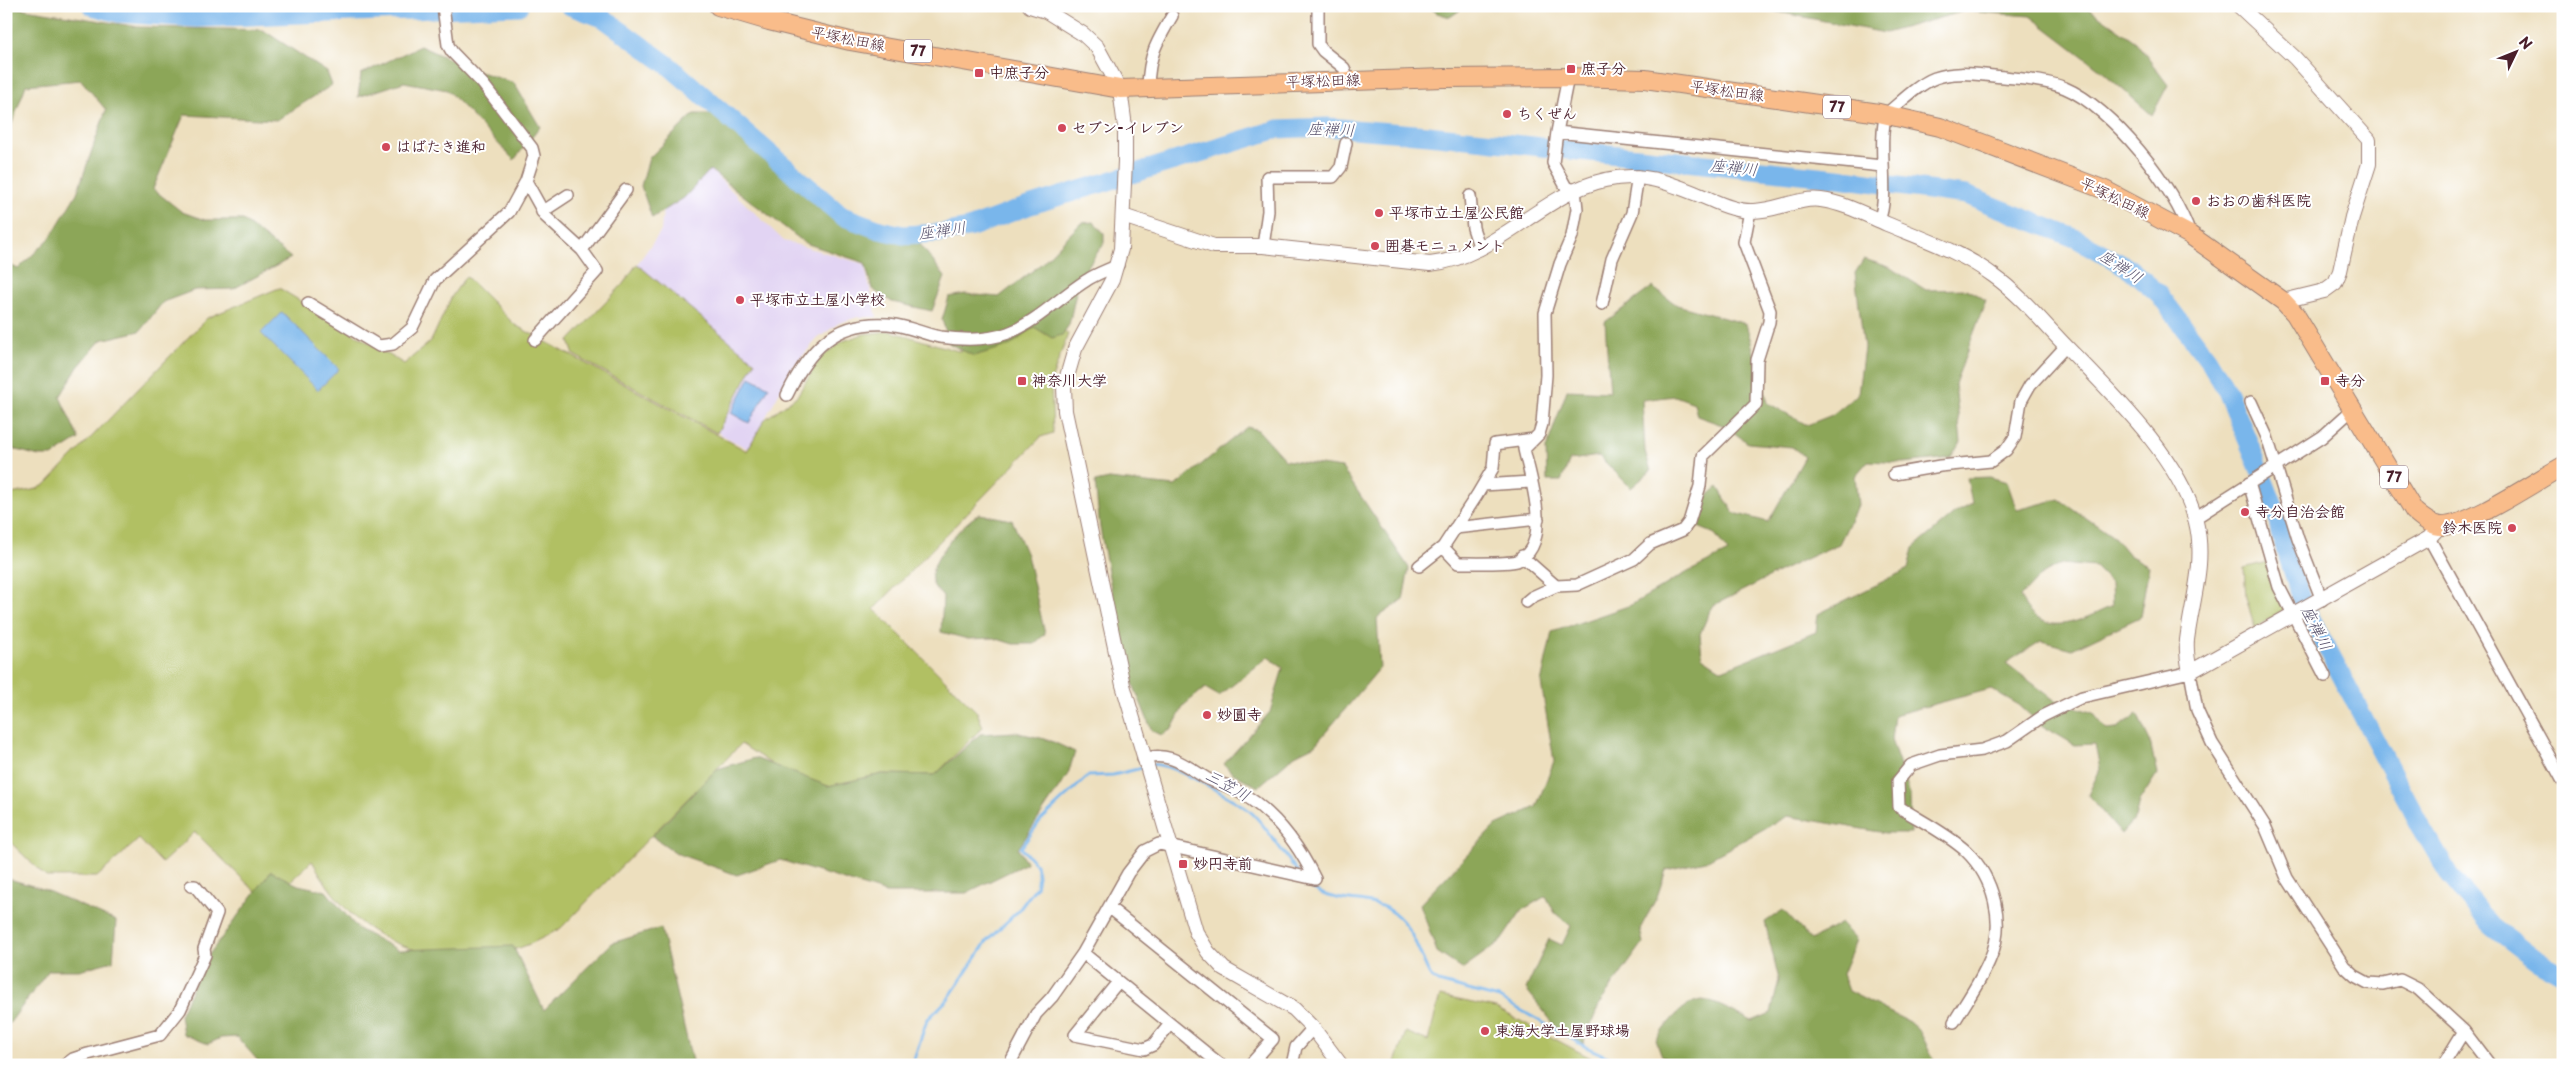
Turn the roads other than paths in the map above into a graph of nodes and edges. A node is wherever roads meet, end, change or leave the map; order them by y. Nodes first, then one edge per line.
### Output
1 (718, 6) edge
2 (1030, 6) edge
3 (1318, 6) edge
4 (2239, 6) edge
5 (443, 12) edge
6 (1172, 16) dead end
7 (1568, 77) junction
8 (1348, 80) junction
9 (1148, 87) junction
10 (1120, 89) junction
11 (1886, 114) junction
12 (1557, 134) junction
13 (1346, 143) dead end
14 (1882, 168) junction
15 (1638, 176) junction
16 (526, 181) junction
17 (626, 190) dead end
18 (1575, 190) junction
19 (568, 195) dead end
20 (1470, 196) dead end
21 (1750, 211) junction
22 (542, 212) junction
23 (1123, 216) junction
24 (1879, 220) junction
25 (2190, 236) junction
26 (1263, 246) junction
27 (1480, 249) junction
28 (582, 250) junction
29 (1118, 265) junction
30 (2283, 301) junction
31 (308, 303) dead end
32 (1602, 304) dead end
33 (535, 340) dead end
34 (2066, 346) junction
35 (787, 395) dead end
36 (2251, 402) dead end
37 (2353, 409) junction
38 (1534, 439) junction
39 (2276, 466) junction
40 (2563, 466) edge
41 (1894, 474) dead end
42 (1531, 482) junction
43 (2249, 483) junction
44 (1483, 485) junction
45 (2195, 518) junction
46 (1538, 520) junction
47 (1455, 528) junction
48 (2434, 532) junction
49 (1442, 546) junction
50 (1522, 556) junction
51 (1419, 566) dead end
52 (1556, 586) junction
53 (2322, 600) junction
54 (1526, 602) dead end
55 (2295, 614) junction
56 (2190, 672) junction
57 (2324, 676) dead end
58 (1143, 758) junction
59 (2563, 781) edge
60 (1170, 847) junction
61 (191, 886) dead end
62 (1110, 908) junction
63 (1083, 953) junction
64 (1118, 982) junction
65 (1954, 1022) dead end
66 (1170, 1024) junction
67 (1313, 1028) junction
68 (2464, 1031) junction
69 (65, 1065) edge
70 (1009, 1065) edge
71 (1221, 1065) edge
72 (1250, 1065) edge
73 (1292, 1065) edge
74 (1341, 1065) edge
75 (2443, 1065) edge
76 (2490, 1065) edge

1 - 10 main road, 平塚松田線 / 77
2 - 10 street
3 - 8 street
4 - 30 street
5 - 16 street
6 - 9 street
7 - 8 main road, 平塚松田線 / 77
7 - 11 main road, 平塚松田線 / 77
7 - 12 street
8 - 9 main road, 平塚松田線 / 77
9 - 10 main road, 平塚松田線 / 77
10 - 23 street
11 - 14 street
11 - 25 main road, 平塚松田線 / 77
11 - 25 street
12 - 14 street
12 - 18 street
13 - 26 street
14 - 24 street
15 - 18 street
15 - 21 street
15 - 32 street
16 - 22 street
16 - 31 street
17 - 28 street
18 - 27 street
18 - 38 street
19 - 22 street
20 - 27 street
21 - 24 street
21 - 52 street
22 - 28 street
23 - 26 street
23 - 29 street
24 - 34 street
25 - 30 main road, 平塚松田線 / 77
26 - 27 street
28 - 33 street
29 - 35 street
29 - 58 street
30 - 37 main road, 平塚松田線 / 77
34 - 41 street
34 - 45 street
36 - 39 street
37 - 39 street
37 - 48 main road, 平塚松田線 / 77
38 - 42 street
38 - 44 street
39 - 43 street
39 - 53 street
40 - 48 main road
42 - 44 street
42 - 46 street
43 - 45 street
43 - 55 street
44 - 47 street
45 - 56 street
46 - 47 street
46 - 50 street
47 - 49 street
48 - 53 street
48 - 59 street
49 - 50 street
49 - 51 street
50 - 52 street
52 - 54 street
53 - 55 street
55 - 56 street
55 - 57 street
56 - 65 street
56 - 68 street
58 - 60 street
58 - 60 street
60 - 62 street
60 - 67 street
61 - 69 street
62 - 63 street
62 - 72 street
63 - 64 street
63 - 70 street
64 - 66 street
64 - 66 street
66 - 71 street
67 - 73 street
67 - 74 street
68 - 75 street
68 - 76 street

